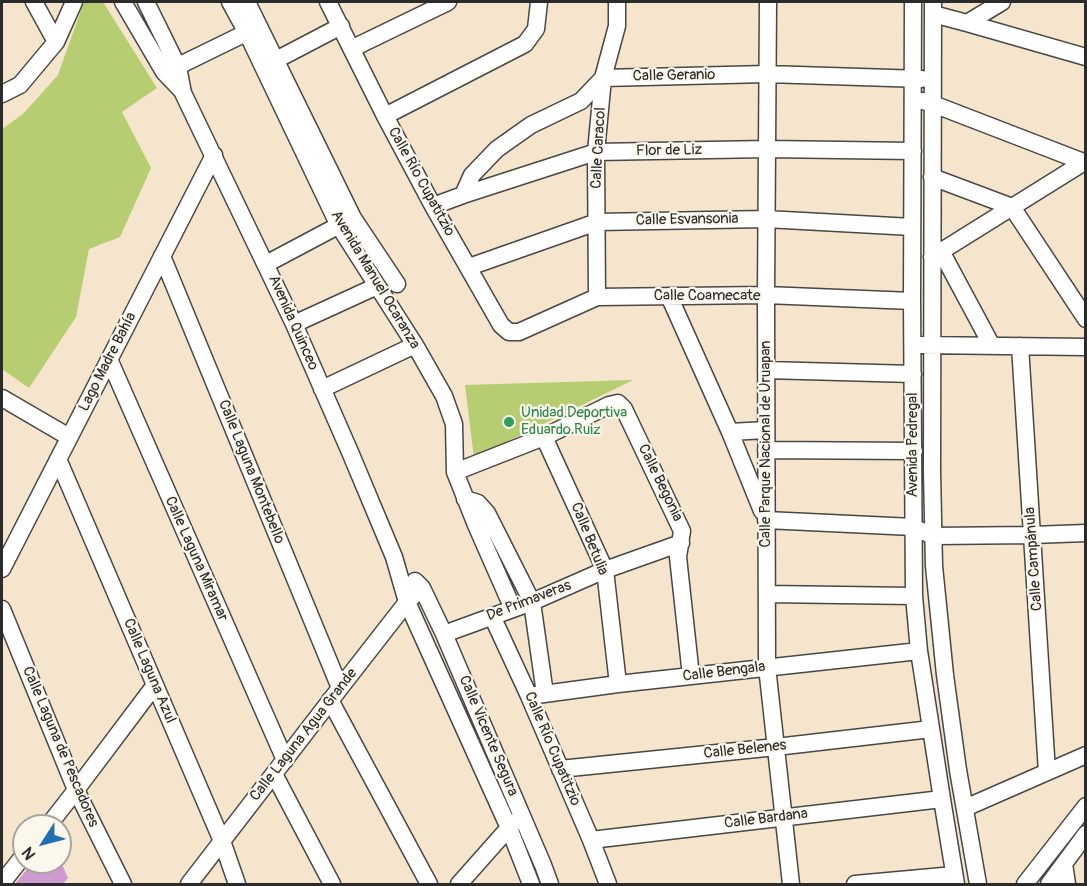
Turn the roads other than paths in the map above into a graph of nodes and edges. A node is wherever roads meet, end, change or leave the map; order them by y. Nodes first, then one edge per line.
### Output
1 (34, 2) edge
2 (74, 2) edge
3 (123, 2) edge
4 (146, 2) edge
5 (230, 2) edge
6 (247, 2) edge
7 (328, 2) edge
8 (448, 2) edge
9 (539, 2) edge
10 (617, 2) edge
11 (768, 2) edge
12 (911, 2) edge
13 (1002, 2) edge
14 (933, 8) edge
15 (967, 22) junction
16 (341, 26) junction
17 (253, 30) junction
18 (56, 42) junction
19 (352, 48) junction
20 (1086, 57) edge
21 (276, 60) junction
22 (171, 70) junction
23 (767, 74) junction
24 (603, 78) junction
25 (913, 78) junction
26 (932, 80) junction
27 (2, 94) edge
28 (914, 99) junction
29 (933, 104) junction
30 (385, 116) junction
31 (766, 149) junction
32 (913, 150) junction
33 (596, 152) junction
34 (214, 155) junction
35 (1085, 162) edge
36 (932, 177) junction
37 (463, 195) junction
38 (433, 206) junction
39 (1012, 207) junction
40 (766, 219) junction
41 (346, 222) junction
42 (597, 222) junction
43 (912, 227) junction
44 (937, 254) junction
45 (162, 256) junction
46 (266, 264) junction
47 (469, 267) junction
48 (397, 284) dead end
49 (377, 286) junction
50 (766, 295) junction
51 (669, 296) junction
52 (597, 297) junction
53 (912, 301) junction
54 (1086, 319) edge
55 (294, 324) junction
56 (509, 332) joint
57 (415, 345) junction
58 (912, 345) junction
59 (932, 345) junction
60 (992, 346) junction
61 (1020, 346) junction
62 (1086, 347) edge
63 (109, 359) junction
64 (766, 370) junction
65 (913, 374) junction
66 (322, 389) junction
67 (2, 398) edge
68 (766, 430) junction
69 (730, 432) junction
70 (69, 437) junction
71 (544, 437) junction
72 (766, 450) junction
73 (914, 451) junction
74 (58, 459) junction
75 (455, 472) junction
76 (465, 499) junction
77 (766, 520) junction
78 (913, 527) junction
79 (1086, 533) edge
80 (933, 536) junction
81 (1032, 536) junction
82 (681, 543) junction
83 (394, 557) junction
84 (2, 569) edge
85 (605, 570) junction
86 (422, 588) junction
87 (767, 594) junction
88 (914, 596) junction
89 (407, 602) junction
90 (532, 602) junction
91 (2, 609) edge
92 (513, 609) junction
93 (492, 616) junction
94 (444, 634) junction
95 (919, 651) junction
96 (767, 667) junction
97 (691, 676) junction
98 (618, 684) junction
99 (155, 686) junction
100 (335, 694) junction
101 (537, 695) junction
102 (931, 729) junction
103 (776, 747) junction
104 (1086, 755) edge
105 (285, 760) junction
106 (560, 769) junction
107 (1047, 772) junction
108 (274, 774) junction
109 (76, 790) junction
110 (942, 799) junction
111 (1086, 806) edge
112 (965, 808) junction
113 (57, 814) edge
114 (521, 814) junction
115 (783, 817) junction
116 (509, 828) junction
117 (1086, 834) edge
118 (591, 840) junction
119 (222, 841) junction
120 (1064, 864) junction
121 (12, 870) edge
122 (955, 880) edge
123 (2, 883) edge
124 (123, 885) edge
125 (189, 885) edge
126 (237, 885) edge
127 (332, 885) edge
128 (429, 885) edge
129 (459, 885) edge
130 (531, 885) edge
131 (550, 885) edge
132 (608, 885) edge
133 (791, 885) edge
134 (855, 885) edge
135 (978, 885) edge
136 (1025, 885) edge
137 (1049, 885) edge
138 (1067, 885) edge

1 - 18 street
2 - 18 street
3 - 22 street, Avenida Quinceo
4 - 22 street, Avenida Quinceo
5 - 17 street, Avenida Manuel Ocaranza
6 - 17 street, Avenida Manuel Ocaranza
7 - 16 street, Calle Río Cupatitzio
8 - 19 street
9 - 30 street
10 - 24 street, Calle Caracol
11 - 23 street, Calle Parque Nacional de Uruapan
12 - 25 street, Avenida Pedregal
13 - 15 street
14 - 15 street
14 - 26 street, Avenida Pedregal
15 - 20 street
16 - 19 street, Calle Río Cupatitzio
16 - 21 street
17 - 21 street, Avenida Manuel Ocaranza
17 - 22 street
17 - 41 street, Avenida Manuel Ocaranza
18 - 27 street
19 - 30 street, Calle Río Cupatitzio
21 - 41 street, Avenida Manuel Ocaranza
22 - 34 street, Avenida Quinceo
23 - 24 street, Calle Geranio
23 - 25 street, Calle Geranio
23 - 31 street, Calle Parque Nacional de Uruapan
24 - 33 street, Calle Caracol
24 - 37 street
25 - 26 street, Calle Geranio
25 - 28 street, Avenida Pedregal
26 - 29 street, Avenida Pedregal
28 - 29 street
28 - 32 street, Avenida Pedregal
29 - 35 street
29 - 36 street, Avenida Pedregal
30 - 38 street, Calle Río Cupatitzio
31 - 32 street, Flor de Liz
31 - 33 street, Flor de Liz
31 - 40 street, Calle Parque Nacional de Uruapan
32 - 43 street, Avenida Pedregal
33 - 37 street, Flor de Liz
33 - 42 street, Calle Caracol
34 - 45 street, Lago Madre Bahía
34 - 46 street, Avenida Quinceo
35 - 39 street
36 - 39 street
36 - 44 street, Avenida Pedregal
37 - 38 street, Flor de Liz
38 - 47 street, Calle Río Cupatitzio
39 - 44 street
39 - 54 street
40 - 42 street, Calle Esvansonia
40 - 43 street, Calle Esvansonia
40 - 50 street, Calle Parque Nacional de Uruapan
41 - 46 street
41 - 48 street, Avenida Manuel Ocaranza
41 - 49 street, Avenida Manuel Ocaranza
42 - 47 street, Calle Esvansonia
42 - 52 street, Calle Caracol
43 - 53 street, Avenida Pedregal
44 - 59 street, Avenida Pedregal
44 - 60 street
45 - 63 street, Lago Madre Bahía
45 - 100 street, Calle Laguna Montebello
46 - 55 street, Avenida Quinceo
47 - 56 street, Calle Río Cupatitzio
49 - 55 street
49 - 57 street, Avenida Manuel Ocaranza
50 - 51 street, Calle Coamecate
50 - 53 street, Calle Coamecate
50 - 64 street, Calle Parque Nacional de Uruapan
51 - 52 street, Calle Coamecate
51 - 69 street
52 - 56 street, Calle Coamecate
53 - 58 street, Avenida Pedregal
55 - 66 street, Avenida Quinceo
57 - 66 street
57 - 75 street, Avenida Manuel Ocaranza
58 - 59 street
58 - 65 street, Avenida Pedregal
59 - 60 street
59 - 80 street, Avenida Pedregal
60 - 61 street
61 - 62 street
61 - 81 street, Calle Campánula
63 - 70 street, Lago Madre Bahía
63 - 105 street, Calle Laguna Miramar
64 - 65 street
64 - 68 street, Calle Parque Nacional de Uruapan
65 - 73 street, Avenida Pedregal
66 - 83 street, Avenida Quinceo
67 - 70 street
68 - 69 street
68 - 72 street, Calle Parque Nacional de Uruapan
69 - 77 street
70 - 74 street, Lago Madre Bahía
71 - 75 street
71 - 82 street, Calle Begonia
71 - 85 street, Calle Betulia
72 - 73 street
72 - 77 street, Calle Parque Nacional de Uruapan
73 - 78 street, Avenida Pedregal
74 - 84 street, Lago Madre Bahía
74 - 99 street, Calle Laguna Azul
75 - 76 street, Avenida Manuel Ocaranza
76 - 90 street
76 - 92 street, Avenida Manuel Ocaranza
77 - 78 street
77 - 87 street, Calle Parque Nacional de Uruapan
78 - 80 street
78 - 88 street, Avenida Pedregal
79 - 81 street
80 - 81 street
80 - 112 street, Avenida Pedregal
81 - 107 street, Calle Campánula
82 - 85 street, De Primaveras
82 - 97 street, Calle Begonia
83 - 86 street, Avenida Quinceo
83 - 89 street, Avenida Quinceo
85 - 90 street, De Primaveras
85 - 98 street, Calle Betulia
86 - 89 street, Calle Laguna Agua Grande
86 - 94 street, Calle Vicente Segura
87 - 88 street
87 - 96 street, Calle Parque Nacional de Uruapan
88 - 95 street, Avenida Pedregal
89 - 100 street, Calle Laguna Agua Grande
89 - 116 street, Calle Vicente Segura
90 - 92 street, De Primaveras
90 - 101 street
91 - 109 street, Calle Laguna de Pescadores
92 - 93 street, De Primaveras
93 - 94 street, De Primaveras
93 - 101 street, Calle Río Cupatitzio
94 - 114 street, Calle Vicente Segura
95 - 96 street, Calle Bengala
95 - 102 street, Avenida Pedregal
96 - 97 street, Calle Bengala
96 - 103 street, Calle Parque Nacional de Uruapan
97 - 98 street, Calle Bengala
98 - 101 street, Calle Bengala
99 - 109 street
99 - 119 street, Calle Laguna Azul
100 - 105 street, Calle Laguna Agua Grande
100 - 128 street, Calle Laguna Montebello
101 - 106 street, Calle Río Cupatitzio
102 - 103 street, Calle Belenes
102 - 110 street, Avenida Pedregal
103 - 106 street, Calle Belenes
103 - 115 street, Calle Parque Nacional de Uruapan
104 - 107 street
105 - 108 street, Calle Laguna Agua Grande
106 - 118 street, Calle Río Cupatitzio
107 - 112 street
108 - 119 street, Calle Laguna Agua Grande
108 - 127 street
109 - 113 street
109 - 124 street, Calle Laguna de Pescadores
110 - 115 street, Calle Bardana
110 - 122 street, Avenida Pedregal
111 - 136 street
112 - 135 street, Avenida Pedregal
114 - 116 street
114 - 131 street, Calle Vicente Segura
115 - 118 street, Calle Bardana
115 - 133 street, Calle Parque Nacional de Uruapan
116 - 129 street
116 - 130 street, Calle Vicente Segura
117 - 120 street
118 - 132 street, Calle Río Cupatitzio
119 - 125 street, Calle Laguna Agua Grande
119 - 126 street, Calle Laguna Azul
120 - 137 street
120 - 138 street
121 - 123 street
122 - 134 street

